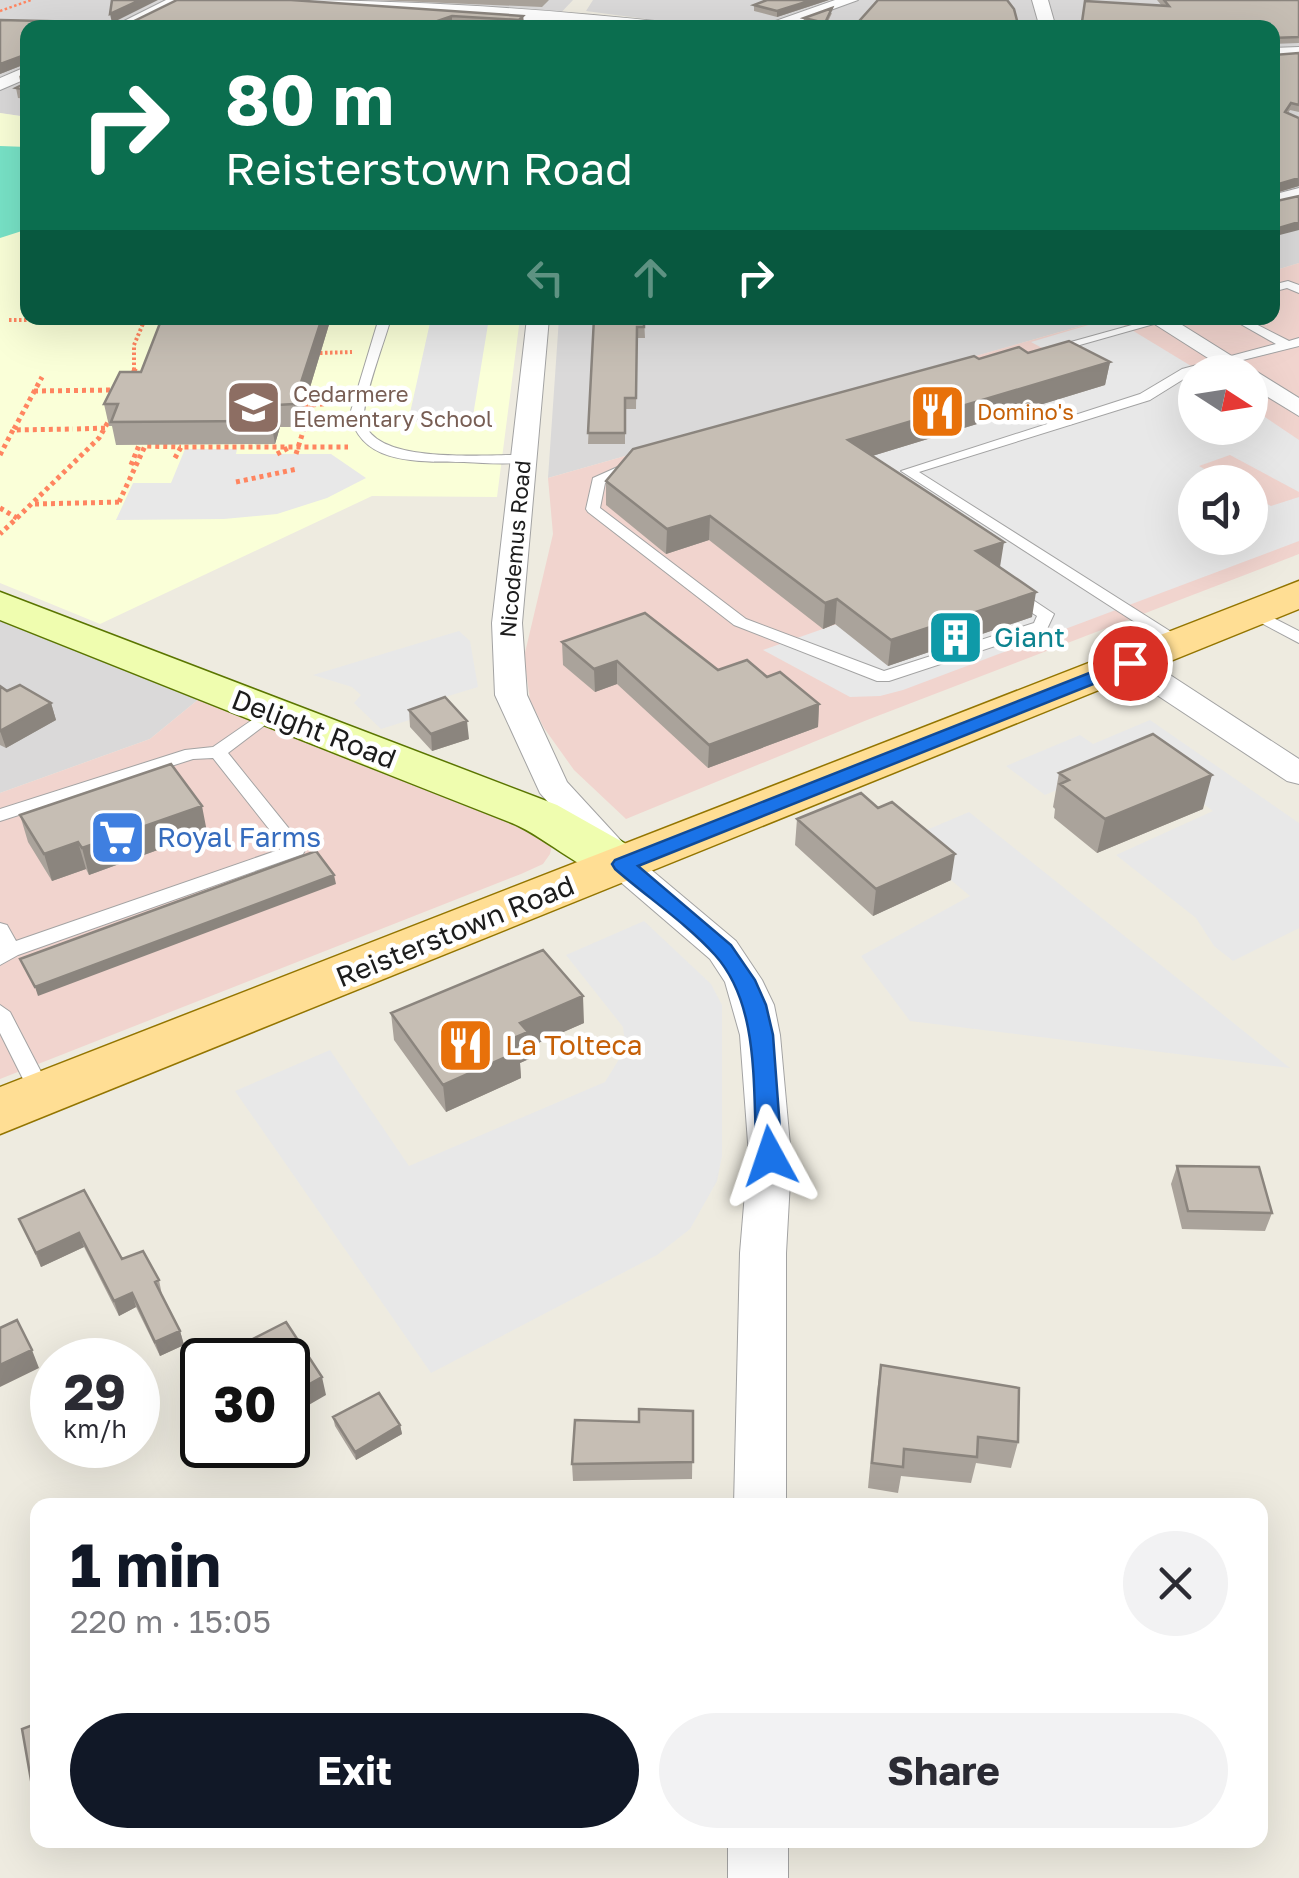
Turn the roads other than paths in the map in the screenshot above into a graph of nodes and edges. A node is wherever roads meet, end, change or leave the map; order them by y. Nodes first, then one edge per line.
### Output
1 (178, 0) edge
2 (293, 0) edge
3 (582, 0) edge
4 (850, 0) edge
5 (567, 16) junction
6 (135, 20) edge
7 (594, 20) edge
8 (789, 20) edge
9 (383, 325) edge
10 (537, 325) edge
11 (1137, 325) edge
12 (1169, 325) edge
13 (1252, 325) edge
14 (1293, 343) edge
15 (1028, 355) edge
16 (1218, 355) edge
17 (1268, 356) edge
18 (1178, 376) edge
19 (1268, 388) edge
20 (1299, 409) edge
21 (523, 459) junction
22 (641, 463) edge
23 (1005, 589) edge
24 (1299, 594) edge
25 (0, 605) edge
26 (1254, 612) junction
27 (1299, 638) edge
28 (1178, 643) junction
29 (1130, 663) junction
30 (271, 712) junction
31 (218, 752) junction
32 (1299, 774) edge
33 (0, 815) edge
34 (623, 864) junction
35 (0, 930) edge
36 (5, 954) edge
37 (0, 1012) edge
38 (21, 1103) edge
39 (760, 1498) edge
40 (758, 1848) edge
41 (758, 1878) edge

1 - 6 street
2 - 5 street
3 - 5 street
4 - 8 street
5 - 7 street
9 - 21 lane
10 - 21 street, Nicodemus Road
11 - 15 lane
12 - 16 street
13 - 14 lane
14 - 17 lane
18 - 28 lane
19 - 20 street
21 - 34 street, Nicodemus Road
22 - 23 lane
24 - 26 main road, Reisterstown Road
25 - 30 street, Delight Road
26 - 27 lane
26 - 28 main road, Reisterstown Road
28 - 29 main road, Reisterstown Road
29 - 32 street
29 - 34 main road, Reisterstown Road
30 - 31 lane
30 - 34 street, Delight Road
31 - 33 lane
31 - 36 lane
34 - 38 main road, Reisterstown Road
34 - 39 street, Nicodemus Road
35 - 36 lane
37 - 38 lane
40 - 41 street

